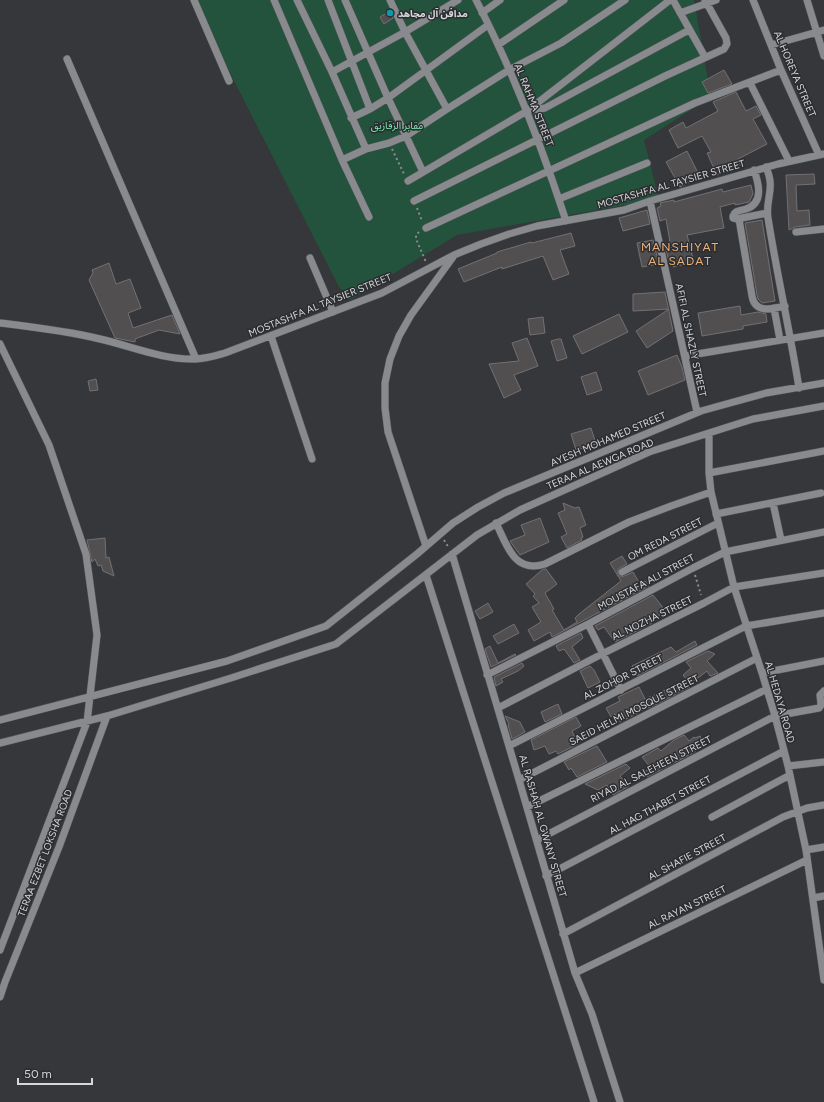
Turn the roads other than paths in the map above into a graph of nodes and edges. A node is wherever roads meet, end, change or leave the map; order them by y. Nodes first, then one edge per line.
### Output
1 (194, 0) edge
2 (274, 0) edge
3 (297, 0) edge
4 (328, 0) edge
5 (345, 0) edge
6 (390, 0) edge
7 (458, 0) edge
8 (476, 0) edge
9 (500, 0) edge
10 (564, 0) edge
11 (626, 0) edge
12 (670, 0) edge
13 (673, 0) edge
14 (716, 0) edge
15 (753, 0) edge
16 (807, 0) edge
17 (706, 2) edge
18 (482, 13) junction
19 (680, 13) junction
20 (488, 25) junction
21 (689, 30) junction
22 (820, 31) edge
23 (406, 32) junction
24 (498, 45) junction
25 (771, 45) junction
26 (368, 53) junction
27 (824, 56) edge
28 (705, 57) junction
29 (67, 59) dead end
30 (352, 62) junction
31 (426, 70) junction
32 (509, 70) junction
33 (781, 70) junction
34 (332, 72) junction
35 (229, 81) dead end
36 (750, 83) junction
37 (388, 98) junction
38 (370, 109) junction
39 (447, 109) junction
40 (529, 109) junction
41 (352, 118) junction
42 (406, 136) junction
43 (538, 139) junction
44 (366, 149) junction
45 (821, 155) edge
46 (342, 160) junction
47 (789, 161) junction
48 (647, 163) dead end
49 (766, 167) junction
50 (754, 170) junction
51 (549, 171) junction
52 (423, 172) junction
53 (408, 181) road end
54 (559, 199) junction
55 (414, 201) road end
56 (650, 201) junction
57 (767, 213) junction
58 (369, 217) dead end
59 (739, 219) junction
60 (566, 221) junction
61 (426, 228) road end
62 (824, 229) edge
63 (796, 232) dead end
64 (454, 255) junction
65 (310, 258) dead end
66 (785, 306) junction
67 (774, 308) junction
68 (333, 312) junction
69 (0, 323) edge
70 (824, 333) edge
71 (271, 336) junction
72 (791, 338) junction
73 (780, 340) junction
74 (0, 344) edge
75 (684, 356) junction
76 (196, 359) junction
77 (824, 383) edge
78 (799, 388) junction
79 (824, 406) edge
80 (697, 412) junction
81 (709, 433) junction
82 (824, 451) edge
83 (312, 460) dead end
84 (709, 473) junction
85 (711, 492) junction
86 (821, 493) dead end
87 (773, 503) junction
88 (716, 514) junction
89 (496, 523) junction
90 (718, 523) junction
91 (824, 532) edge
92 (781, 540) junction
93 (426, 546) junction
94 (726, 552) junction
95 (452, 554) junction
96 (622, 572) dead end
97 (824, 573) edge
98 (426, 575) junction
99 (734, 586) junction
100 (824, 613) edge
101 (588, 624) junction
102 (746, 626) junction
103 (602, 654) junction
104 (757, 658) junction
105 (824, 661) edge
106 (762, 673) junction
107 (487, 675) junction
108 (767, 689) junction
109 (621, 690) junction
110 (824, 692) edge
111 (90, 697) junction
112 (498, 708) junction
113 (107, 716) junction
114 (775, 716) junction
115 (0, 720) edge
116 (87, 722) junction
117 (0, 744) edge
118 (510, 746) junction
119 (784, 750) junction
120 (824, 762) edge
121 (788, 766) junction
122 (790, 775) junction
123 (519, 780) junction
124 (824, 805) edge
125 (527, 807) junction
126 (798, 810) junction
127 (712, 817) dead end
128 (537, 840) junction
129 (824, 847) edge
130 (806, 850) junction
131 (807, 860) junction
132 (546, 876) junction
133 (824, 896) edge
134 (813, 898) junction
135 (563, 934) junction
136 (0, 950) edge
137 (822, 956) edge
138 (575, 973) junction
139 (824, 980) edge
140 (0, 997) edge
141 (594, 1102) edge
142 (620, 1102) edge

1 - 35 street
2 - 46 street
3 - 34 street
4 - 30 street
5 - 26 street
6 - 23 street
7 - 23 street
8 - 18 street, AL RAHMA STREET
9 - 18 street
10 - 24 street
11 - 32 street
12 - 40 street
13 - 19 street
14 - 17 street
15 - 25 street, AL HOREYA STREET
16 - 22 street
17 - 19 street
17 - 28 street
18 - 20 street, AL RAHMA STREET
19 - 21 street
20 - 24 street, AL RAHMA STREET
20 - 31 street
21 - 28 street
21 - 40 street
22 - 25 street
22 - 27 street
23 - 26 street
23 - 31 street
24 - 32 street, AL RAHMA STREET
25 - 33 street, AL HOREYA STREET
26 - 30 street
26 - 37 street
28 - 43 street
29 - 76 street
30 - 34 street
30 - 38 street
31 - 37 street
31 - 39 street
32 - 39 street
32 - 40 street, AL RAHMA STREET
33 - 36 street
33 - 45 street, AL HOREYA STREET
34 - 41 street
36 - 47 street
36 - 51 street
37 - 38 street
37 - 42 street
38 - 41 street
39 - 42 street
40 - 43 street, AL RAHMA STREET
40 - 52 street
41 - 44 street
42 - 44 street
42 - 52 street
43 - 51 street, AL RAHMA STREET
43 - 55 street
44 - 46 street
45 - 47 street, MOSTASHFA AL TAYSIER STREET
46 - 58 street
47 - 49 street, MOSTASHFA AL TAYSIER STREET
48 - 54 street
49 - 50 street, MOSTASHFA AL TAYSIER STREET
49 - 57 street
50 - 56 street, MOSTASHFA AL TAYSIER STREET
50 - 59 street
51 - 54 street, AL RAHMA STREET
51 - 61 street
52 - 53 street
54 - 60 street, AL RAHMA STREET
56 - 60 street, MOSTASHFA AL TAYSIER STREET
56 - 75 street, AFIFI AL SHAZLY STREET
57 - 59 street
57 - 66 street
59 - 67 street
60 - 64 street, MOSTASHFA AL TAYSIER STREET
62 - 63 street
64 - 68 street, MOSTASHFA AL TAYSIER STREET
64 - 93 street
65 - 68 street
66 - 67 street
66 - 72 street
67 - 73 street
68 - 71 street, MOSTASHFA AL TAYSIER STREET
69 - 76 street, MOSTASHFA AL TAYSIER STREET
70 - 72 street
71 - 76 street, MOSTASHFA AL TAYSIER STREET
71 - 83 street
72 - 73 street
72 - 78 street
73 - 75 street
74 - 111 street, TERAA EZBET LOKSHA ROAD
75 - 80 street, AFIFI AL SHAZLY STREET
77 - 78 street, AYESH MOHAMED STREET
78 - 80 street, AYESH MOHAMED STREET
79 - 81 street, TERAA AL AEWGA ROAD
80 - 93 street, AYESH MOHAMED STREET
81 - 84 street, AL HEDAYA ROAD
81 - 89 street, TERAA AL AEWGA ROAD
82 - 84 street
84 - 85 street, AL HEDAYA ROAD
85 - 88 street, AL HEDAYA ROAD
85 - 89 street
86 - 87 street
87 - 88 street
87 - 92 street
88 - 90 street, AL HEDAYA ROAD
89 - 95 street, TERAA AL AEWGA ROAD
90 - 94 street, AL HEDAYA ROAD
90 - 96 street, OM REDA STREET
91 - 92 street, MOUSTAFA ALI STREET
92 - 94 street, MOUSTAFA ALI STREET
93 - 111 street, AYESH MOHAMED STREET
94 - 99 street, AL HEDAYA ROAD
94 - 101 street, MOUSTAFA ALI STREET
95 - 98 street, TERAA AL AEWGA ROAD
95 - 107 street, AL RASHAH AL GWANY STREET
97 - 99 street, AL NOZHA STREET
98 - 113 street, TERAA AL AEWGA ROAD
98 - 141 street
99 - 102 street, AL HEDAYA ROAD
99 - 103 street, AL NOZHA STREET
100 - 102 street, AL ZOHOR STREET
101 - 103 street
101 - 107 street, MOUSTAFA ALI STREET
102 - 104 street, AL HEDAYA ROAD
102 - 109 street, AL ZOHOR STREET
103 - 109 street
103 - 112 street, AL NOZHA STREET
104 - 106 street, AL HEDAYA ROAD
104 - 123 street, SAEID HELMI MOSQUE STREET
105 - 106 street
106 - 108 street, AL HEDAYA ROAD
107 - 112 street, AL RASHAH AL GWANY STREET
108 - 114 street, AL HEDAYA ROAD
108 - 125 street
109 - 118 street, AL ZOHOR STREET
110 - 114 street, RIYAD AL SALEHEEN STREET
111 - 115 street, AYESH MOHAMED STREET
111 - 116 street, TERAA EZBET LOKSHA ROAD
112 - 118 street, AL RASHAH AL GWANY STREET
113 - 116 street, TERAA AL AEWGA ROAD
113 - 140 street, TERAA EZBET LOKSHA ROAD
114 - 119 street, AL HEDAYA ROAD
114 - 128 street, RIYAD AL SALEHEEN STREET
116 - 117 street, TERAA AL AEWGA ROAD
116 - 136 street, TERAA EZBET LOKSHA ROAD
118 - 123 street, AL RASHAH AL GWANY STREET
119 - 121 street, AL HEDAYA ROAD
119 - 132 street, AL HAG THABET STREET
120 - 121 street
121 - 122 street, AL HEDAYA ROAD
122 - 126 street, AL HEDAYA ROAD
122 - 127 street
123 - 125 street, AL RASHAH AL GWANY STREET
124 - 126 street, AL SHAFIE STREET
125 - 128 street, AL RASHAH AL GWANY STREET
126 - 130 street, AL HEDAYA ROAD
126 - 135 street, AL SHAFIE STREET
128 - 132 street, AL RASHAH AL GWANY STREET
129 - 130 street
130 - 131 street, AL HEDAYA ROAD
131 - 134 street, AL HEDAYA ROAD
131 - 138 street, AL RAYAN STREET
132 - 135 street, AL RASHAH AL GWANY STREET
133 - 134 street
134 - 137 street, AL HEDAYA ROAD
135 - 138 street, AL RASHAH AL GWANY STREET
137 - 139 street, AL HEDAYA ROAD
138 - 142 street, AL RASHAH AL GWANY STREET

